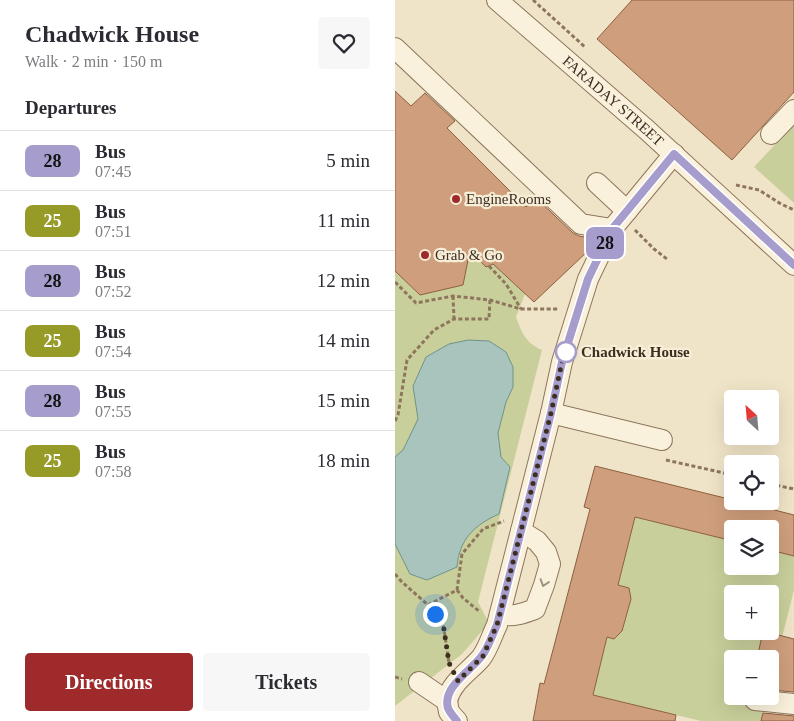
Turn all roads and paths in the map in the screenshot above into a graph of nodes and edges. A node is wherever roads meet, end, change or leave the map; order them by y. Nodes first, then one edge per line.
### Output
1 (497, 0) edge
2 (395, 48) edge
3 (794, 110) edge
4 (771, 134) dead end
5 (674, 154) junction
6 (597, 182) dead end
7 (736, 185) dead end
8 (794, 210) edge
9 (620, 219) junction
10 (667, 259) dead end
11 (794, 265) edge
12 (489, 266) dead end
13 (395, 282) edge
14 (453, 296) junction
15 (489, 300) junction
16 (579, 308) junction
17 (521, 309) junction
18 (454, 319) junction
19 (551, 413) junction
20 (395, 421) edge
21 (661, 440) dead end
22 (779, 486) edge
23 (794, 489) edge
24 (523, 522) junction
25 (395, 574) edge
26 (457, 590) junction
27 (427, 605) junction
28 (500, 614) junction
29 (458, 681) junction
30 (419, 682) dead end
31 (447, 701) junction
32 (779, 702) edge
33 (794, 704) edge
34 (457, 721) edge

1 - 5 street, FARADAY STREET
2 - 9 street
3 - 4 street
5 - 9 street
5 - 11 street, FARADAY STREET
6 - 9 street
7 - 8 path
9 - 10 path
9 - 16 street
12 - 17 path
13 - 14 path
14 - 15 path
14 - 18 path
15 - 17 path
15 - 18 path
16 - 17 path
16 - 19 street
18 - 20 path
19 - 21 street
19 - 24 street
22 - 23 path
24 - 26 path
24 - 28 street
24 -> 28 street
25 - 27 path
26 - 27 path
26 - 28 path
27 - 29 path
28 - 29 street
29 - 31 street
30 - 31 street
31 - 34 street
32 - 33 street

